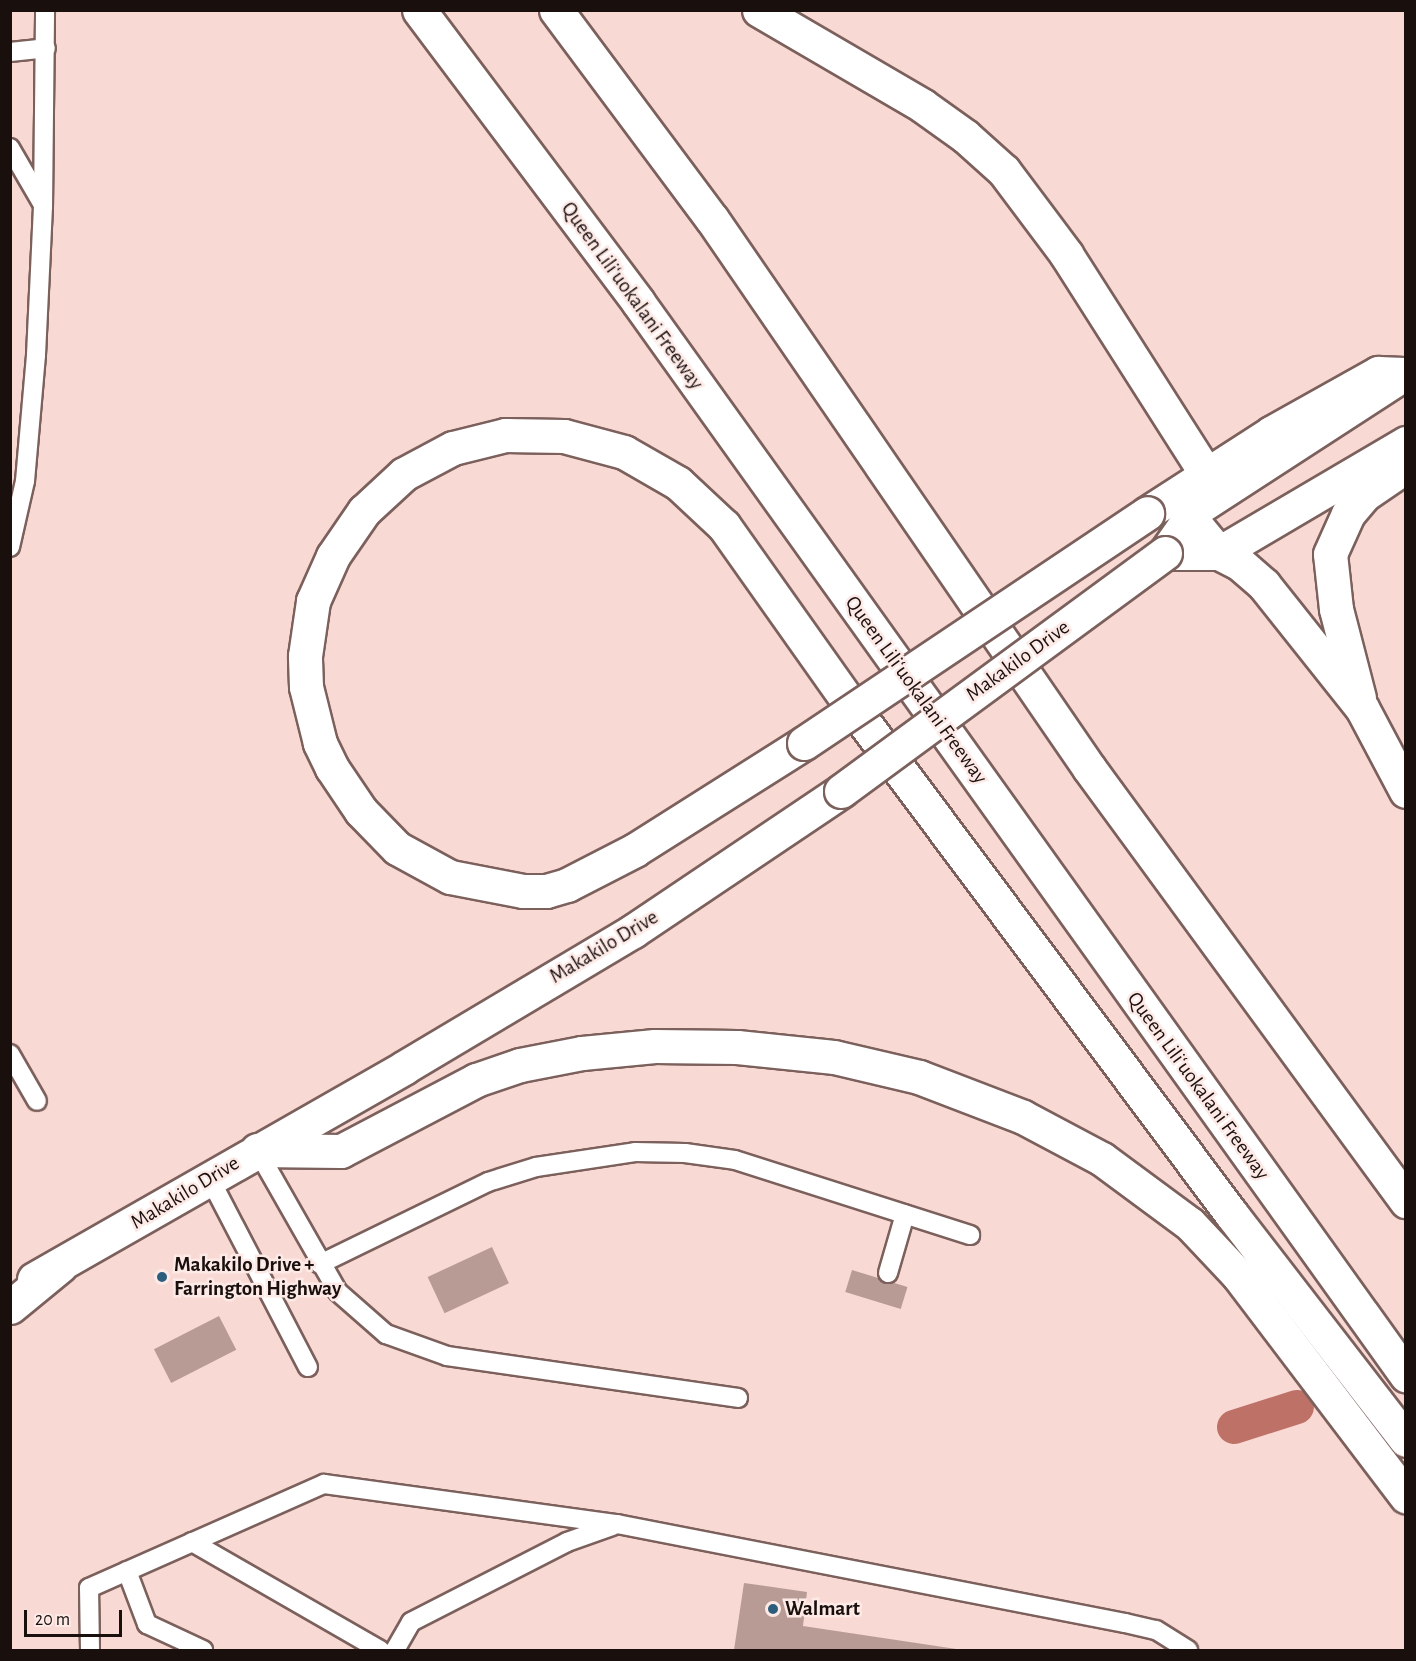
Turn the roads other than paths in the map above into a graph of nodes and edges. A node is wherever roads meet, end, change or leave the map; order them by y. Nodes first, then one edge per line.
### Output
1 (45, 10) edge
2 (419, 10) edge
3 (556, 10) edge
4 (759, 10) edge
5 (46, 48) junction
6 (10, 52) edge
7 (10, 148) edge
8 (44, 207) junction
9 (1405, 374) edge
10 (1406, 443) edge
11 (1406, 466) edge
12 (1207, 476) junction
13 (1190, 518) junction
14 (10, 547) edge
15 (1165, 553) junction
16 (1219, 553) junction
17 (1362, 708) junction
18 (1406, 791) edge
19 (10, 1054) edge
20 (37, 1101) dead end
21 (257, 1150) junction
22 (210, 1179) junction
23 (1406, 1201) edge
24 (905, 1214) junction
25 (970, 1235) dead end
26 (320, 1264) junction
27 (60, 1266) junction
28 (888, 1273) dead end
29 (10, 1290) edge
30 (10, 1307) edge
31 (308, 1367) dead end
32 (1406, 1375) edge
33 (738, 1398) dead end
34 (1406, 1440) edge
35 (1406, 1496) edge
36 (617, 1524) junction
37 (192, 1542) junction
38 (127, 1571) junction
39 (90, 1650) edge
40 (203, 1650) edge
41 (380, 1650) edge
42 (395, 1650) edge
43 (1188, 1650) edge

1 - 5 lane
2 - 32 main road, Queen Liliʻuokalani Freeway
3 - 23 main road
4 - 12 main road
5 - 6 lane
5 - 8 lane
7 - 8 lane
8 - 14 lane
9 - 12 main road
9 - 13 main road, Makakilo Drive
10 - 16 main road
11 - 17 main road
12 - 34 main road, bridge
13 - 15 main road, Makakilo Drive
13 - 16 main road
15 - 16 main road
15 - 21 main road, Makakilo Drive, bridge
16 - 17 main road
17 - 18 main road
19 - 20 lane
21 - 22 main road, Makakilo Drive
21 - 26 lane
21 - 35 main road
22 - 27 main road, Makakilo Drive
22 - 31 lane
24 - 25 lane
24 - 26 lane
24 - 28 lane
26 - 33 lane
27 - 29 main road, Makakilo Drive
27 - 30 main road
36 - 37 lane
36 - 42 lane
36 - 43 lane
37 - 38 lane
37 - 41 lane
38 - 39 lane
38 - 40 lane

